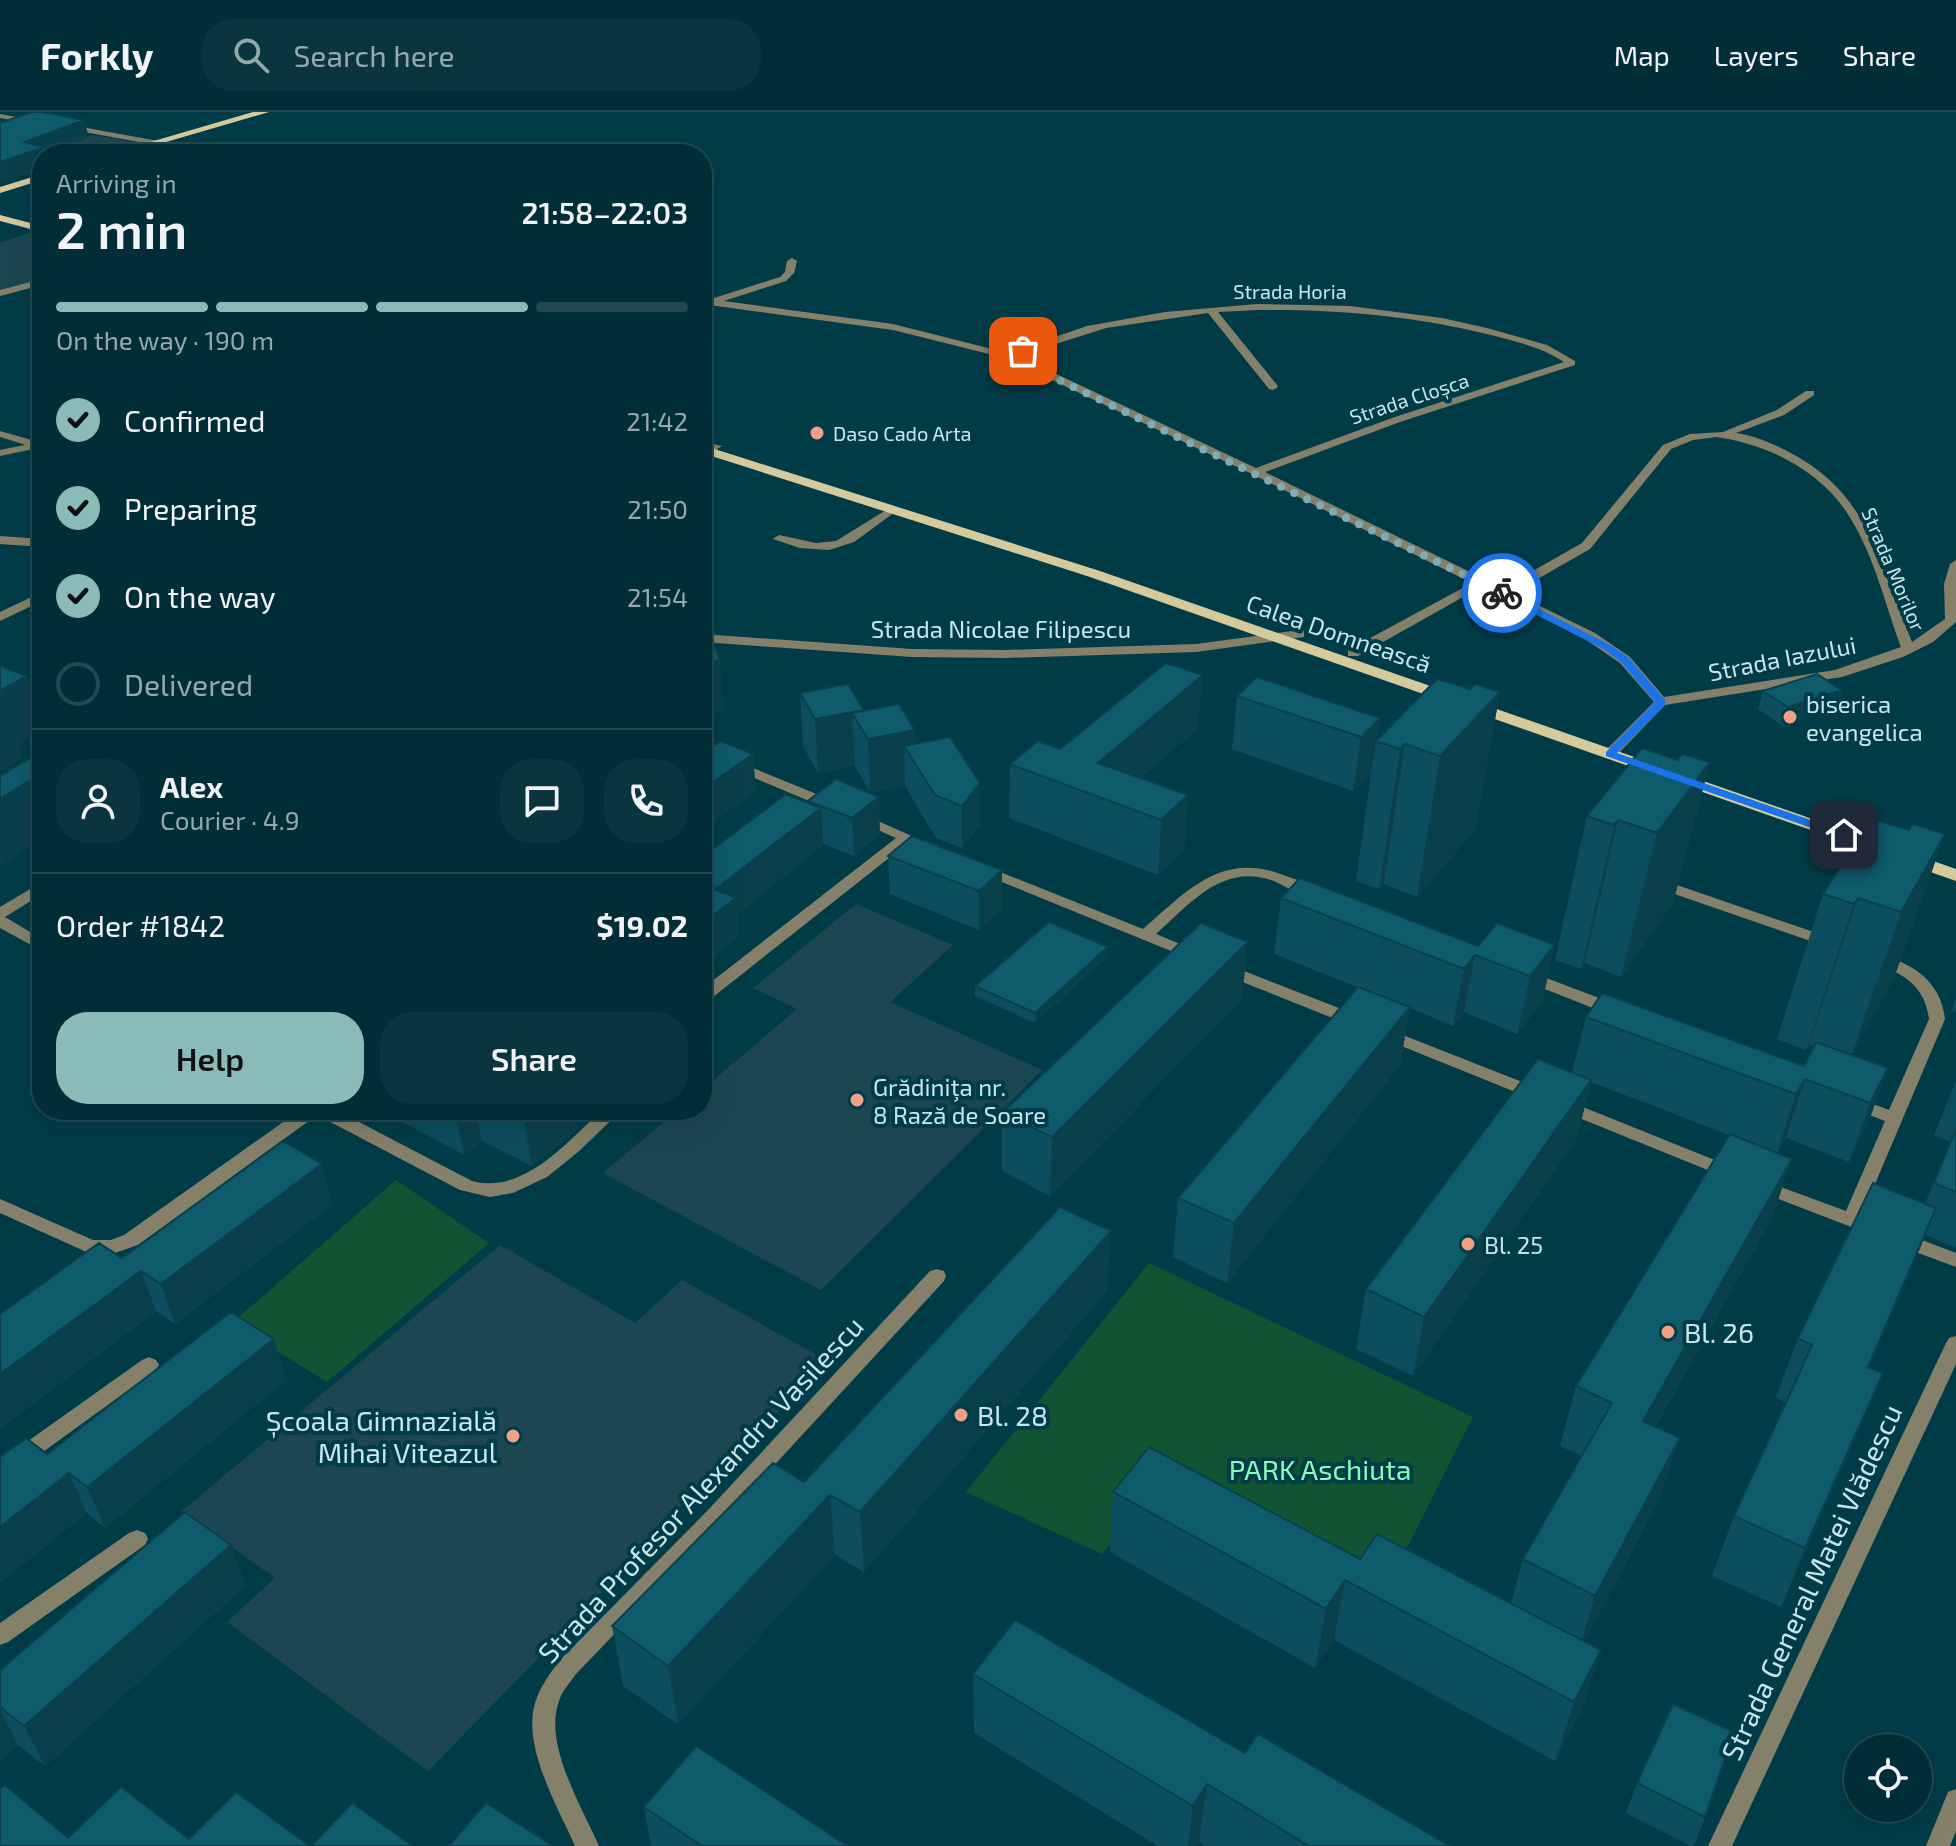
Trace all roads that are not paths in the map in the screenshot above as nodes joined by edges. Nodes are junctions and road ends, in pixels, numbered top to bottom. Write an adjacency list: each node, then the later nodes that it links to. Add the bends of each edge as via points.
1 (264, 112): 5 (main road)
2 (0, 116): 3 (street)
3 (45, 123)
4 (60, 126): 5 (street)
5 (156, 141): 6 (main road); 7 (street)
6 (146, 144)
7 (171, 144)
8 (32, 180): 9 (main road)
9 (0, 190)
10 (0, 211): 12 (main road)
11 (0, 218): 13 (main road)
12 (32, 219)
13 (32, 226)
14 (792, 261): 17 (street, via 783,279)
15 (32, 285): 16 (street)
16 (0, 293)
17 (712, 301)
18 (712, 304): 20 (street, via 893,327)
19 (1212, 311): 20 (street, Strada Horia, via 1119,322); 21 (street, Strada Horia, via 1287,306 1373,311 1493,333); 22 (street)
20 (1009, 356): 31 (street)
21 (1569, 360): 31 (street, Strada Cloșca, via 1566,367 1396,420)
22 (1273, 387)
23 (1810, 393): 25 (street, via 1775,416)
24 (0, 434): 26 (street)
25 (1724, 434): 38 (street, via 1688,438 1667,447 1586,546); 44 (street, Strada Morilor, via 1779,451 1844,501 1860,526)
26 (32, 445)
27 (32, 448): 30 (street)
28 (712, 451): 32 (main road, Calea Domnească)
29 (712, 451): 41 (main road, Calea Domnească)
30 (0, 453)
31 (1256, 472): 37 (street)
32 (891, 510): 33 (street, via 835,547); 42 (main road, Calea Domnească)
33 (779, 539)
34 (0, 540): 35 (street)
35 (32, 542)
36 (1956, 564): 44 (street, Strada Iazului, via 1950,584 1951,620)
37 (1482, 582): 38 (street); 45 (street)
38 (1504, 593): 46 (street, via 1609,648)
39 (32, 601): 40 (street)
40 (0, 617)
41 (1299, 634): 42 (street, Strada Nicolae Filipescu); 45 (main road, Calea Domnească)
42 (1281, 638): 43 (street, Strada Nicolae Filipescu, via 1196,648 992,654); 47 (main road, Calea Domnească)
43 (712, 639)
44 (1908, 648): 46 (street, Strada Iazului, via 1837,674)
45 (1353, 653): 47 (main road, Calea Domnească)
46 (1661, 702): 47 (street)
47 (1614, 750): 50 (main road, Calea Domnească); 51 (main road, Calea Domnească)
48 (712, 755): 49 (street)
49 (907, 837): 57 (street); 60 (street)
50 (1956, 862)
51 (1956, 875)
52 (1671, 888): 63 (street, via 1909,970 1921,979 1936,1003 1937,1019)
53 (32, 893): 55 (street)
54 (1334, 901): 57 (street, via 1260,872 1238,870 1219,874)
55 (0, 914)
56 (0, 921): 58 (street)
57 (1145, 936): 68 (street)
58 (32, 940)
59 (1507, 968): 61 (street)
60 (712, 989)
61 (1628, 1015)
62 (1839, 1097): 63 (street)
63 (1896, 1119): 68 (street)
64 (298, 1120): 67 (street, via 131,1240 112,1247 91,1247)
65 (341, 1120): 66 (street, via 466,1186 489,1191 515,1187 536,1176)
66 (601, 1120)
67 (0, 1205)
68 (1851, 1220): 69 (street)
69 (1956, 1260)
70 (937, 1276): 77 (street, Strada Profesor Alexandru Vasilescu, via 552,1690 544,1713 546,1740)
71 (1955, 1349): 78 (street, Strada General Matei Vlădescu)
72 (149, 1365): 73 (street)
73 (0, 1472)
74 (137, 1539): 75 (street)
75 (0, 1635)
76 (1956, 1800): 79 (street)
77 (587, 1846)
78 (1720, 1846)
79 (1938, 1846)

